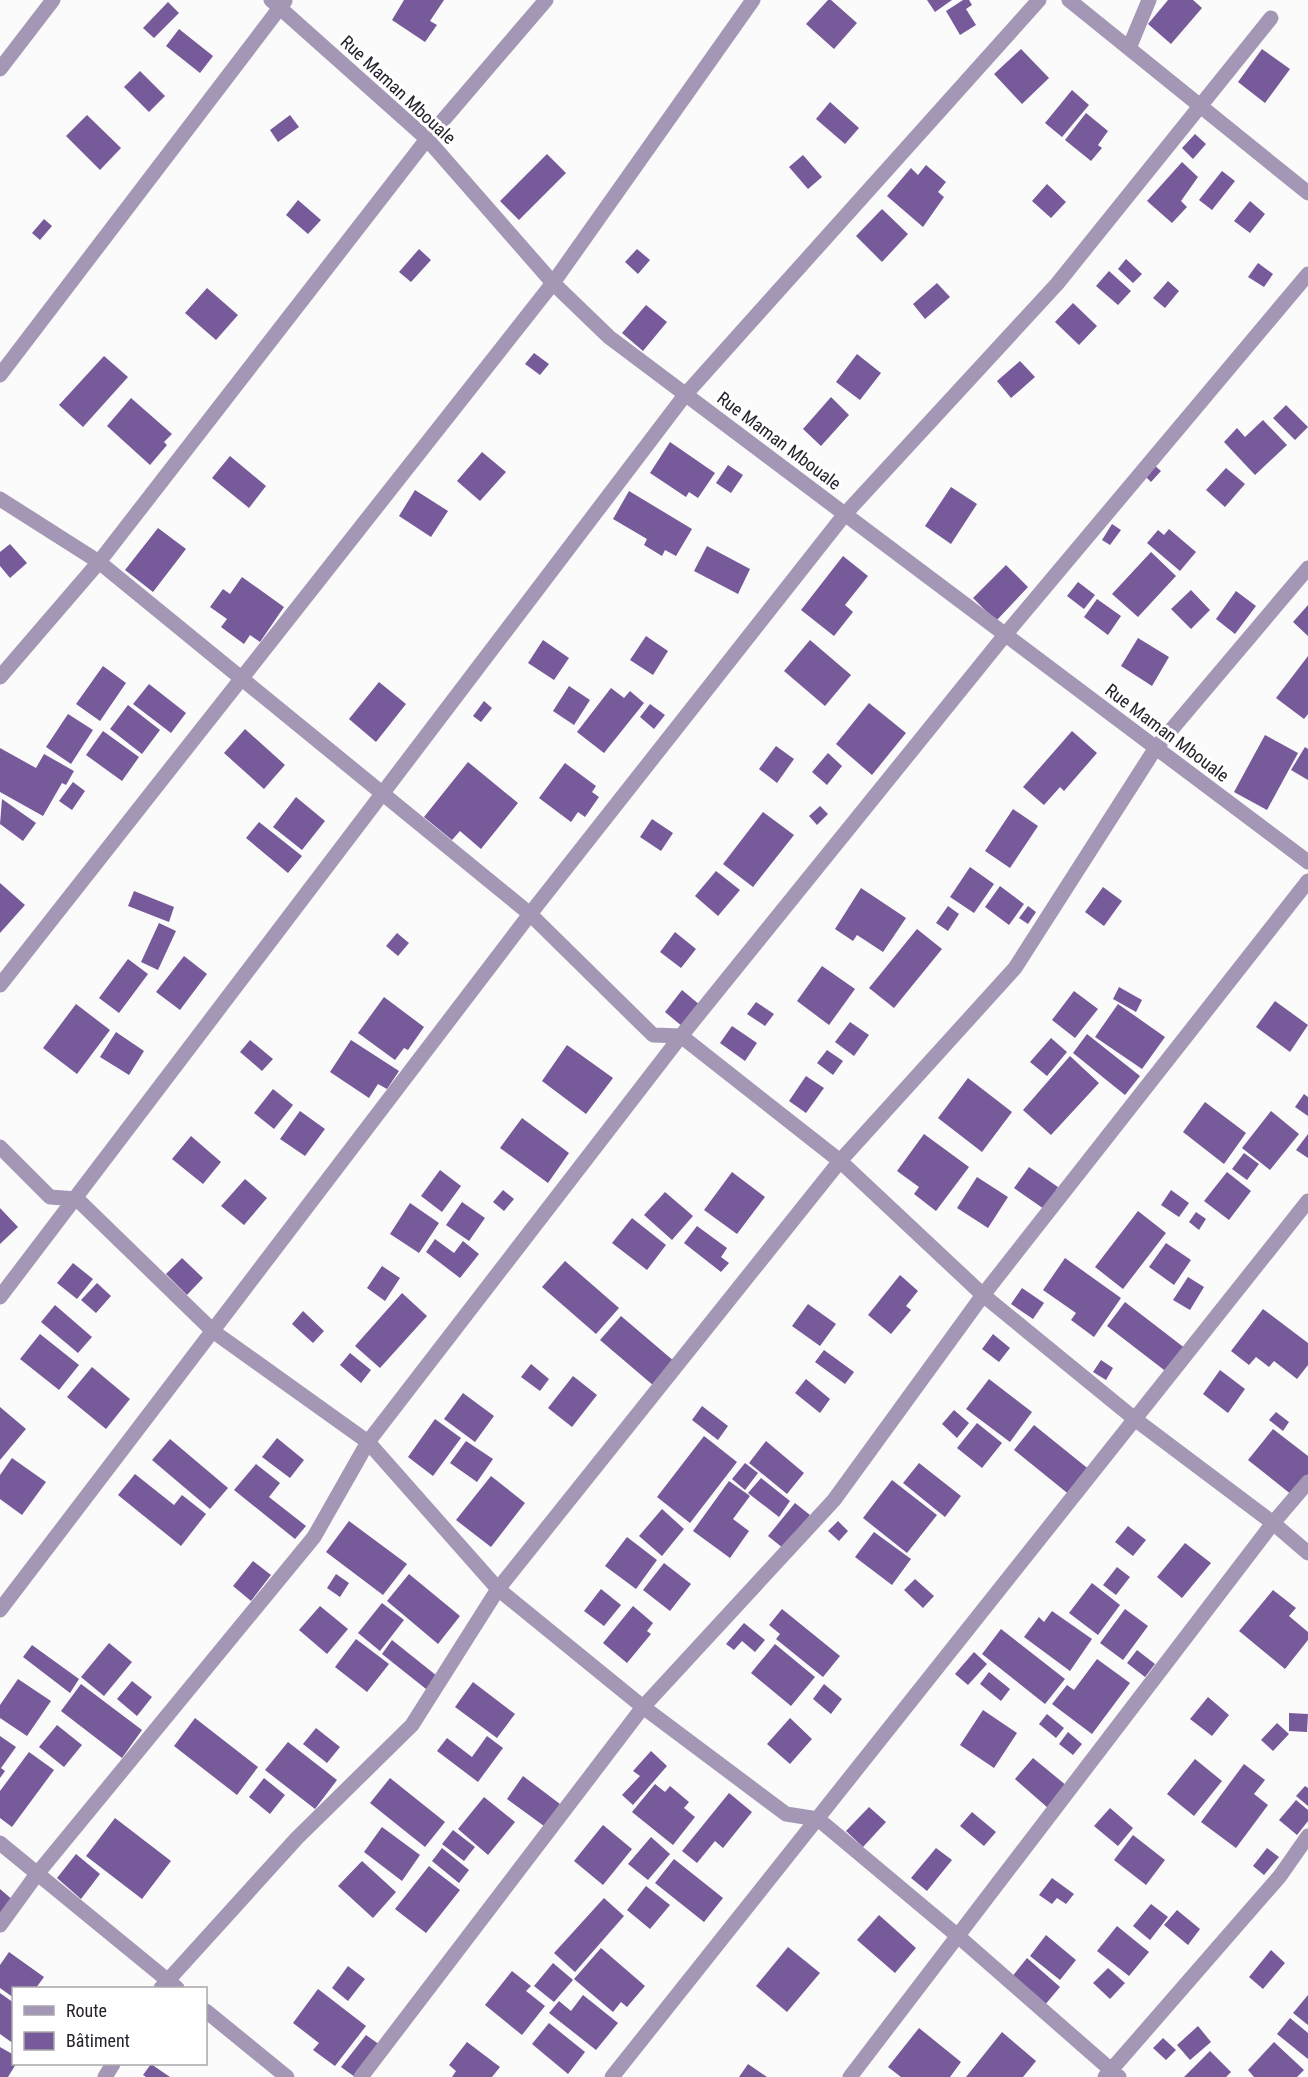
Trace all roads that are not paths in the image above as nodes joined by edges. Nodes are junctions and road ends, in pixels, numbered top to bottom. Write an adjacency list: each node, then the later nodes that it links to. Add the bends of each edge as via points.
1 (53, 0): 10 (street)
2 (546, 0): 12 (street)
3 (753, 0): 15 (street)
4 (1040, 0): 17 (street)
5 (1069, 0): 9 (street)
6 (1149, 0): 9 (street)
7 (279, 2): 12 (street, Rue Maman Mbouale); 16 (street)
8 (1271, 18): 11 (street)
9 (1129, 48): 11 (street)
10 (0, 69)
11 (1201, 108): 13 (street); 19 (street, via 1057,284)
12 (427, 139): 15 (street, Rue Maman Mbouale); 20 (street)
13 (1308, 193)
14 (1308, 274): 22 (street)
15 (553, 283): 17 (street, Rue Maman Mbouale, via 609,338); 24 (street)
16 (0, 375)
17 (685, 395): 19 (street, Rue Maman Mbouale); 26 (street)
18 (0, 499): 20 (street)
19 (845, 514): 22 (street, Rue Maman Mbouale); 29 (street)
20 (99, 562): 23 (street); 24 (street)
21 (1308, 568): 25 (street)
22 (1005, 635): 25 (street, Rue Maman Mbouale); 31 (street)
23 (0, 677)
24 (242, 679): 26 (street); 30 (street)
25 (1155, 749): 27 (street, Rue Maman Mbouale); 33 (street, via 1015,968)
26 (383, 794): 29 (street); 34 (street)
27 (1308, 862)
28 (1308, 881): 36 (street)
29 (530, 914): 31 (street, via 653,1035); 38 (street)
30 (0, 985)
31 (681, 1036): 33 (street); 40 (street)
32 (0, 1147): 34 (street, via 50,1197)
33 (840, 1161): 36 (street); 44 (street)
34 (77, 1199): 37 (street); 38 (street)
35 (1308, 1201): 39 (street)
36 (983, 1296): 39 (street); 46 (street, via 834,1500)
37 (0, 1298)
38 (214, 1332): 40 (street); 45 (street)
39 (1136, 1420): 42 (street); 47 (street)
40 (368, 1442): 44 (street); 50 (street, via 314,1537)
41 (1308, 1482): 42 (street)
42 (1273, 1523): 43 (street); 52 (street)
43 (1308, 1553)
44 (498, 1589): 46 (street); 53 (street, via 412,1725 297,1838)
45 (0, 1610)
46 (643, 1707): 47 (street, via 786,1814); 57 (street)
47 (818, 1819): 52 (street); 58 (street)
48 (1308, 1836): 55 (street, via 1280,1876)
49 (0, 1843): 50 (street)
50 (37, 1874): 51 (street); 53 (street)
51 (0, 1925)
52 (959, 1937): 55 (street); 59 (street)
53 (168, 1986)
54 (207, 2013): 56 (street)
55 (1112, 2075)
56 (287, 2077)
57 (361, 2077)
58 (612, 2077)
59 (850, 2077)

